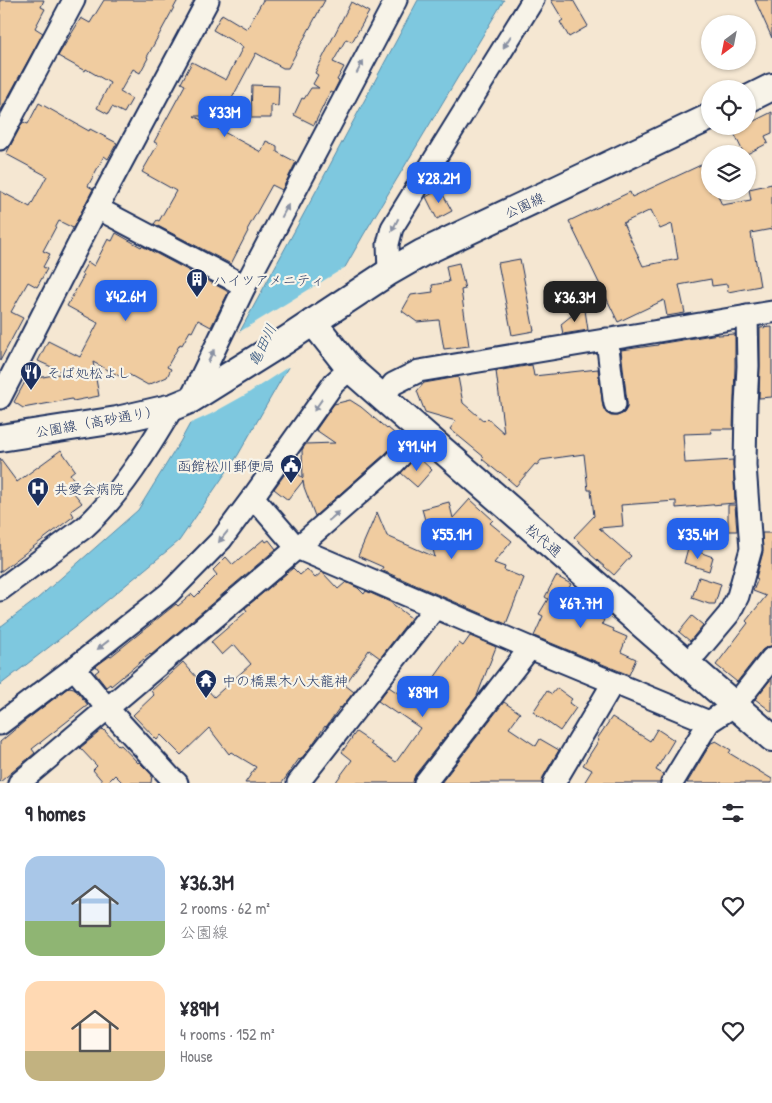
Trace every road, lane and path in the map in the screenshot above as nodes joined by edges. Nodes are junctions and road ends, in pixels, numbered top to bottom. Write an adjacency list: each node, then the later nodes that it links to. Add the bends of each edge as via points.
1 (74, 0): 8 (street)
2 (208, 0): 9 (street)
3 (396, 0): 11 (street, one-way to 3)
4 (532, 0): 10 (street, one-way to 10, via 392,228 388,244)
5 (772, 87): 6 (street)
6 (756, 95)
7 (701, 121): 10 (street, 公園線, via 422,253)
8 (0, 139)
9 (96, 208): 11 (street); 18 (street)
10 (389, 272): 12 (street, 公園線)
11 (245, 286): 20 (street, one-way to 11)
12 (343, 301): 15 (street, 公園線（高砂通り）)
13 (772, 312): 14 (street)
14 (747, 316): 16 (street); 29 (street, via 745,465 751,549 738,596 729,614)
15 (318, 328): 17 (street, 松代通); 20 (street, 公園線（高砂通り）)
16 (607, 339): 19 (street, via 419,371 394,384); 21 (street)
17 (350, 369): 19 (street, 松代通); 24 (street, one-way to 24, via 334,383)
18 (0, 398)
19 (383, 398): 22 (street, 松代通)
20 (190, 399): 23 (street, 公園線（高砂通り）, via 117,420); 26 (street, via 157,434 97,516)
21 (615, 404)
22 (422, 432): 25 (street, one-way to 22, via 394,463); 33 (street, 松代通)
23 (0, 438)
24 (253, 498): 25 (street); 31 (street, one-way to 31, via 221,540 169,593)
25 (297, 548): 27 (street); 34 (street)
26 (0, 590)
27 (435, 608): 28 (street); 40 (street)
28 (530, 648): 32 (street); 41 (street)
29 (697, 652)
30 (772, 658): 33 (street)
31 (74, 668): 34 (street); 36 (street)
32 (613, 683): 35 (street); 42 (street)
33 (735, 705): 35 (street); 37 (street, 松代通)
34 (107, 708): 38 (street); 39 (street)
35 (709, 722): 43 (street)
36 (0, 724)
37 (772, 738)
38 (171, 781)
39 (19, 783)
40 (298, 783)
41 (425, 783)
42 (554, 783)
43 (672, 783)

